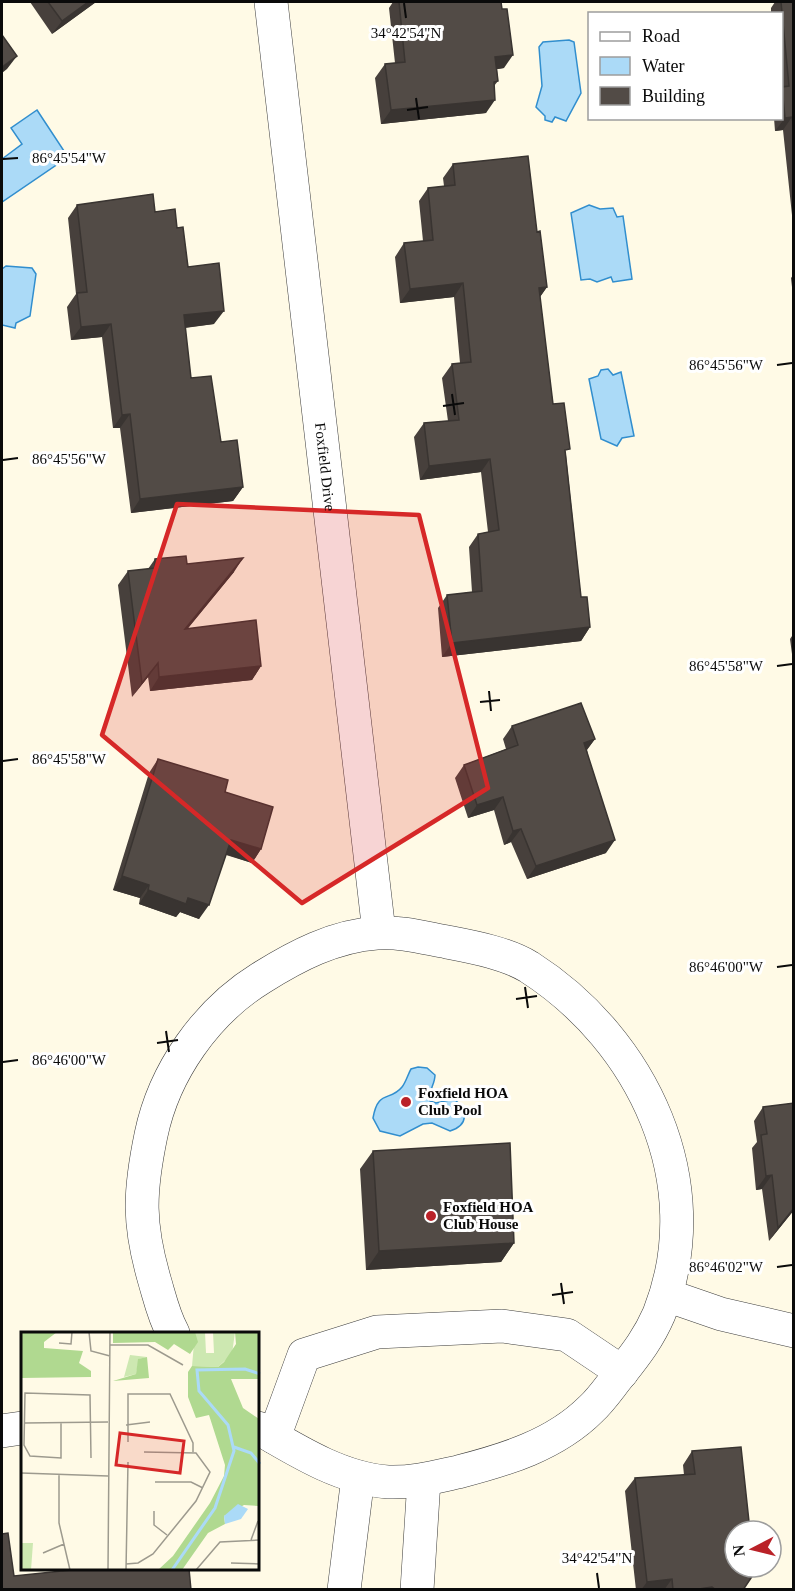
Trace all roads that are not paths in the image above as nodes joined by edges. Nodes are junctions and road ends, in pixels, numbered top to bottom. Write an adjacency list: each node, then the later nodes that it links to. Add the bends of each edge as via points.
1 (271, 2): 2 (street, Foxfield Drive)
2 (379, 932): 3 (street, via 478,948 527,965 596,1020 630,1065 656,1114 673,1180 676,1252); 5 (street, via 330,943 296,957 244,988 202,1029 178,1063 155,1114 140,1185 143,1240 166,1321)
3 (666, 1295): 4 (street, via 721,1314); 6 (street, via 648,1339)
4 (794, 1331)
5 (173, 1332)
6 (622, 1372): 9 (street, via 567,1335 502,1326 377,1332 304,1356); 11 (street, via 591,1410 555,1436 508,1459)
7 (21, 1428): 8 (street)
8 (2, 1431)
9 (266, 1433): 10 (street, via 300,1453)
10 (358, 1477): 11 (street, via 387,1482); 12 (street)
11 (424, 1480): 13 (street)
12 (344, 1590)
13 (417, 1590)

